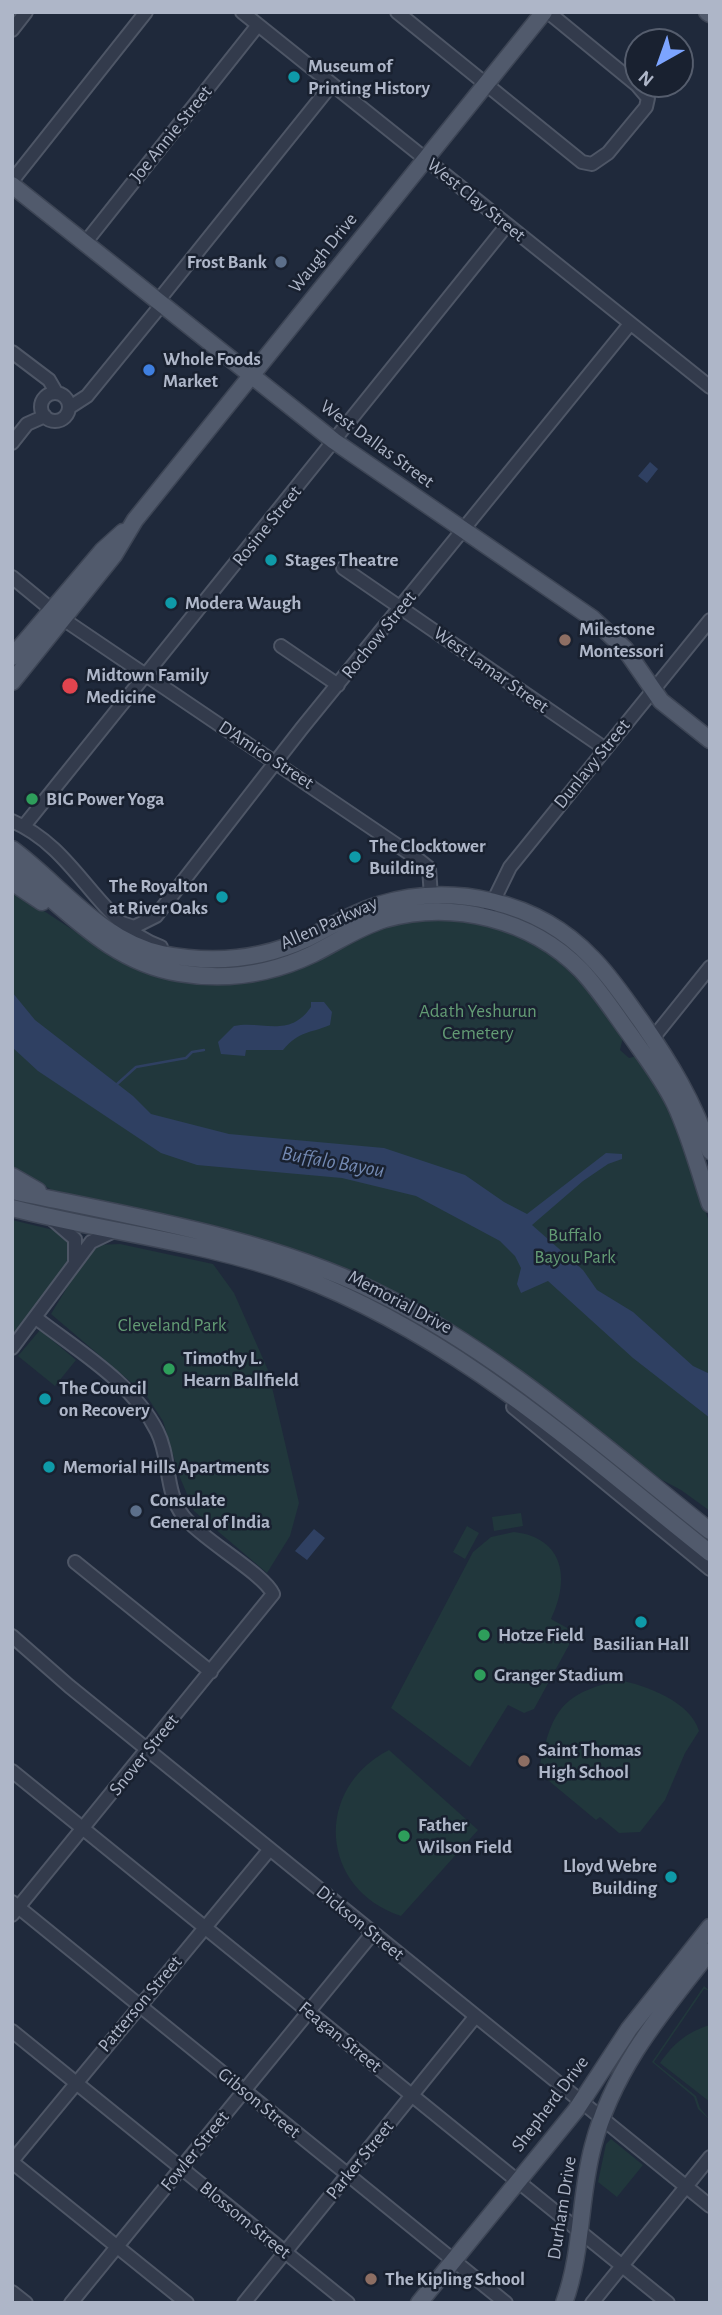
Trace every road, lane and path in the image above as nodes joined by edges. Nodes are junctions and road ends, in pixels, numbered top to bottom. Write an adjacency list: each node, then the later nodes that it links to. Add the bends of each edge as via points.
1 (26, 12): 7 (street)
2 (146, 12): 13 (street)
3 (242, 12): 6 (street, West Clay Street)
4 (397, 12): 9 (street)
5 (546, 12): 8 (street); 9 (main road, Waugh Drive)
6 (258, 25): 10 (street, West Clay Street); 15 (street, Joe Annie Street)
7 (12, 30)
8 (624, 75)
9 (486, 84): 11 (street, via 582,162 592,164 601,161 646,107); 12 (main road, Waugh Drive)
10 (332, 85): 12 (street, West Clay Street); 16 (street)
11 (648, 98)
12 (425, 159): 14 (street, West Clay Street); 19 (main road, Waugh Drive)
13 (12, 183): 15 (main road, West Dallas Street)
14 (507, 225): 17 (street, West Clay Street); 23 (street, Rosine Street)
15 (85, 243): 16 (main road, West Dallas Street)
16 (160, 303): 19 (main road, West Dallas Street); 21 (street, via 93,388)
17 (630, 324): 20 (street, West Clay Street); 25 (street, Rochow Street)
18 (12, 352): 21 (street, via 49,380)
19 (251, 375): 23 (main road, West Dallas Street); 29 (main road, Waugh Drive, via 135,520 103,550)
20 (710, 387)
21 (54, 402): 22 (street, via 23,419); 24 (street)
22 (12, 432)
23 (334, 441): 25 (main road, West Dallas Street); 33 (street, Rosine Street)
24 (12, 443)
25 (461, 531): 28 (street, Rochow Street); 36 (main road, West Dallas Street, via 600,624 625,649)
26 (343, 568): 28 (street, West Lamar Street)
27 (12, 577): 29 (street, D'Amico Street)
28 (401, 608): 35 (street, Rochow Street); 38 (street, West Lamar Street)
29 (58, 615): 32 (main road, Waugh Drive); 33 (street, D'Amico Street); 34 (main road, Waugh Drive)
30 (710, 620): 36 (street, Dunlavy Street)
31 (281, 646): 35 (street)
32 (12, 657)
33 (146, 676): 39 (street, D'Amico Street); 40 (street, Rosine Street)
34 (12, 682)
35 (338, 685): 39 (street, Rochow Street)
36 (652, 690): 37 (main road, West Dallas Street); 38 (street, Dunlavy Street)
37 (710, 740)
38 (604, 748): 45 (street, Dunlavy Street, via 509,867)
39 (276, 762): 44 (street, D'Amico Street, via 429,868); 47 (street, Rochow Street, via 156,916 134,927)
40 (18, 823): 47 (street, via 63,855)
41 (12, 849): 51 (main road, Allen Parkway, via 113,933 159,954)
42 (12, 866): 50 (main road, Allen Parkway)
43 (12, 882): 50 (main road)
44 (431, 896): 45 (main road, Allen Parkway); 48 (main road, Allen Parkway, via 380,904)
45 (492, 901): 46 (street, Dunlavy Street); 54 (main road, Allen Parkway, via 527,913 573,940 609,976)
46 (487, 917): 49 (main road, Allen Parkway, via 451,912 409,914 373,924); 53 (main road, Allen Parkway, via 561,953)
47 (119, 922): 51 (street)
48 (325, 928): 49 (main road); 51 (main road, Allen Parkway, via 286,947 245,958)
49 (332, 944): 50 (main road, Allen Parkway, via 267,971 224,977 155,968)
50 (108, 946)
51 (183, 958)
52 (710, 967): 54 (street)
53 (596, 987): 54 (main road, via 622,1008 640,1034); 55 (main road, Allen Parkway)
54 (653, 1038): 55 (main road, Allen Parkway, via 684,1086)
55 (703, 1140): 59 (main road, Allen Parkway)
56 (12, 1176): 58 (main road)
57 (12, 1191): 58 (main road, Memorial Drive)
58 (59, 1201): 68 (main road, Memorial Drive, via 257,1247 372,1290 474,1348)
59 (710, 1204)
60 (12, 1208): 61 (main road, Memorial Drive)
61 (50, 1218): 62 (main road, Memorial Drive); 63 (street, via 75,1239)
62 (114, 1231): 63 (street, via 96,1237); 66 (main road, Memorial Drive, via 293,1274 382,1313)
63 (74, 1265): 64 (street)
64 (36, 1318): 65 (street); 75 (street, Snover Street, via 139,1404 159,1433 170,1487 181,1514 272,1594)
65 (12, 1348)
66 (454, 1354): 67 (main road); 71 (main road, Memorial Drive)
67 (513, 1407): 73 (street)
68 (640, 1475): 69 (main road); 70 (main road, Memorial Drive)
69 (710, 1520)
70 (710, 1531)
71 (710, 1553)
72 (75, 1562): 75 (street)
73 (710, 1569)
74 (12, 1636): 76 (street, Dickson Street)
75 (211, 1672): 76 (street, Snover Street)
76 (149, 1751): 78 (street, Snover Street); 79 (street, Dickson Street)
77 (12, 1771): 78 (street, Feagan Street)
78 (83, 1828): 80 (street, Snover Street); 81 (street, Feagan Street)
79 (270, 1849): 81 (street, Patterson Street); 83 (street, Dickson Street)
80 (15, 1908): 85 (street, Gibson Street)
81 (205, 1927): 85 (street, Patterson Street); 86 (street, Feagan Street)
82 (710, 1927): 84 (main road, Shepherd Drive)
83 (372, 1934): 86 (street, Fowler Street); 87 (street, Dickson Street)
84 (704, 1951): 92 (main road, Shepherd Drive, via 629,2029); 93 (main road, Shepherd Drive, via 640,2041)
85 (139, 2006): 89 (street, Patterson Street); 90 (street, Gibson Street)
86 (308, 2011): 90 (street, Fowler Street); 91 (street, Feagan Street)
87 (475, 2017): 91 (street, Parker Street); 92 (street, Dickson Street)
88 (12, 2031): 89 (street, Blossom Street)
89 (76, 2082): 95 (street, Patterson Street); 96 (street, Blossom Street)
90 (244, 2091): 96 (street, Fowler Street); 97 (street, Gibson Street)
91 (411, 2096): 97 (street, Parker Street); 98 (street, Feagan Street)
92 (581, 2103): 93 (street, Dickson Street); 98 (main road, Shepherd Drive)
93 (601, 2120): 99 (street, Dickson Street); 101 (main road, Durham Drive, via 591,2154)
94 (710, 2157): 99 (street)
95 (12, 2161): 102 (street)
96 (181, 2167): 102 (street, Fowler Street); 103 (street, Blossom Street)
97 (348, 2175): 103 (street, Parker Street); 104 (street, Gibson Street)
98 (517, 2182): 101 (street, Feagan Street); 104 (main road, Shepherd Drive)
99 (685, 2187): 100 (street, Dickson Street); 105 (street)
100 (710, 2206)
101 (580, 2233): 105 (street, Feagan Street); 107 (main road, Durham Drive)
102 (117, 2246): 109 (street, Fowler Street); 110 (street)
103 (285, 2252): 111 (street, Parker Street); 112 (street, Blossom Street)
104 (454, 2260): 113 (main road, Shepherd Drive); 114 (street, Gibson Street)
105 (622, 2265): 115 (street); 116 (street, Feagan Street)
106 (12, 2292): 108 (street)
107 (570, 2300)
108 (26, 2303)
109 (71, 2303)
110 (187, 2303)
111 (244, 2303)
112 (348, 2303)
113 (419, 2303)
114 (506, 2303)
115 (592, 2303)
116 (668, 2303)

